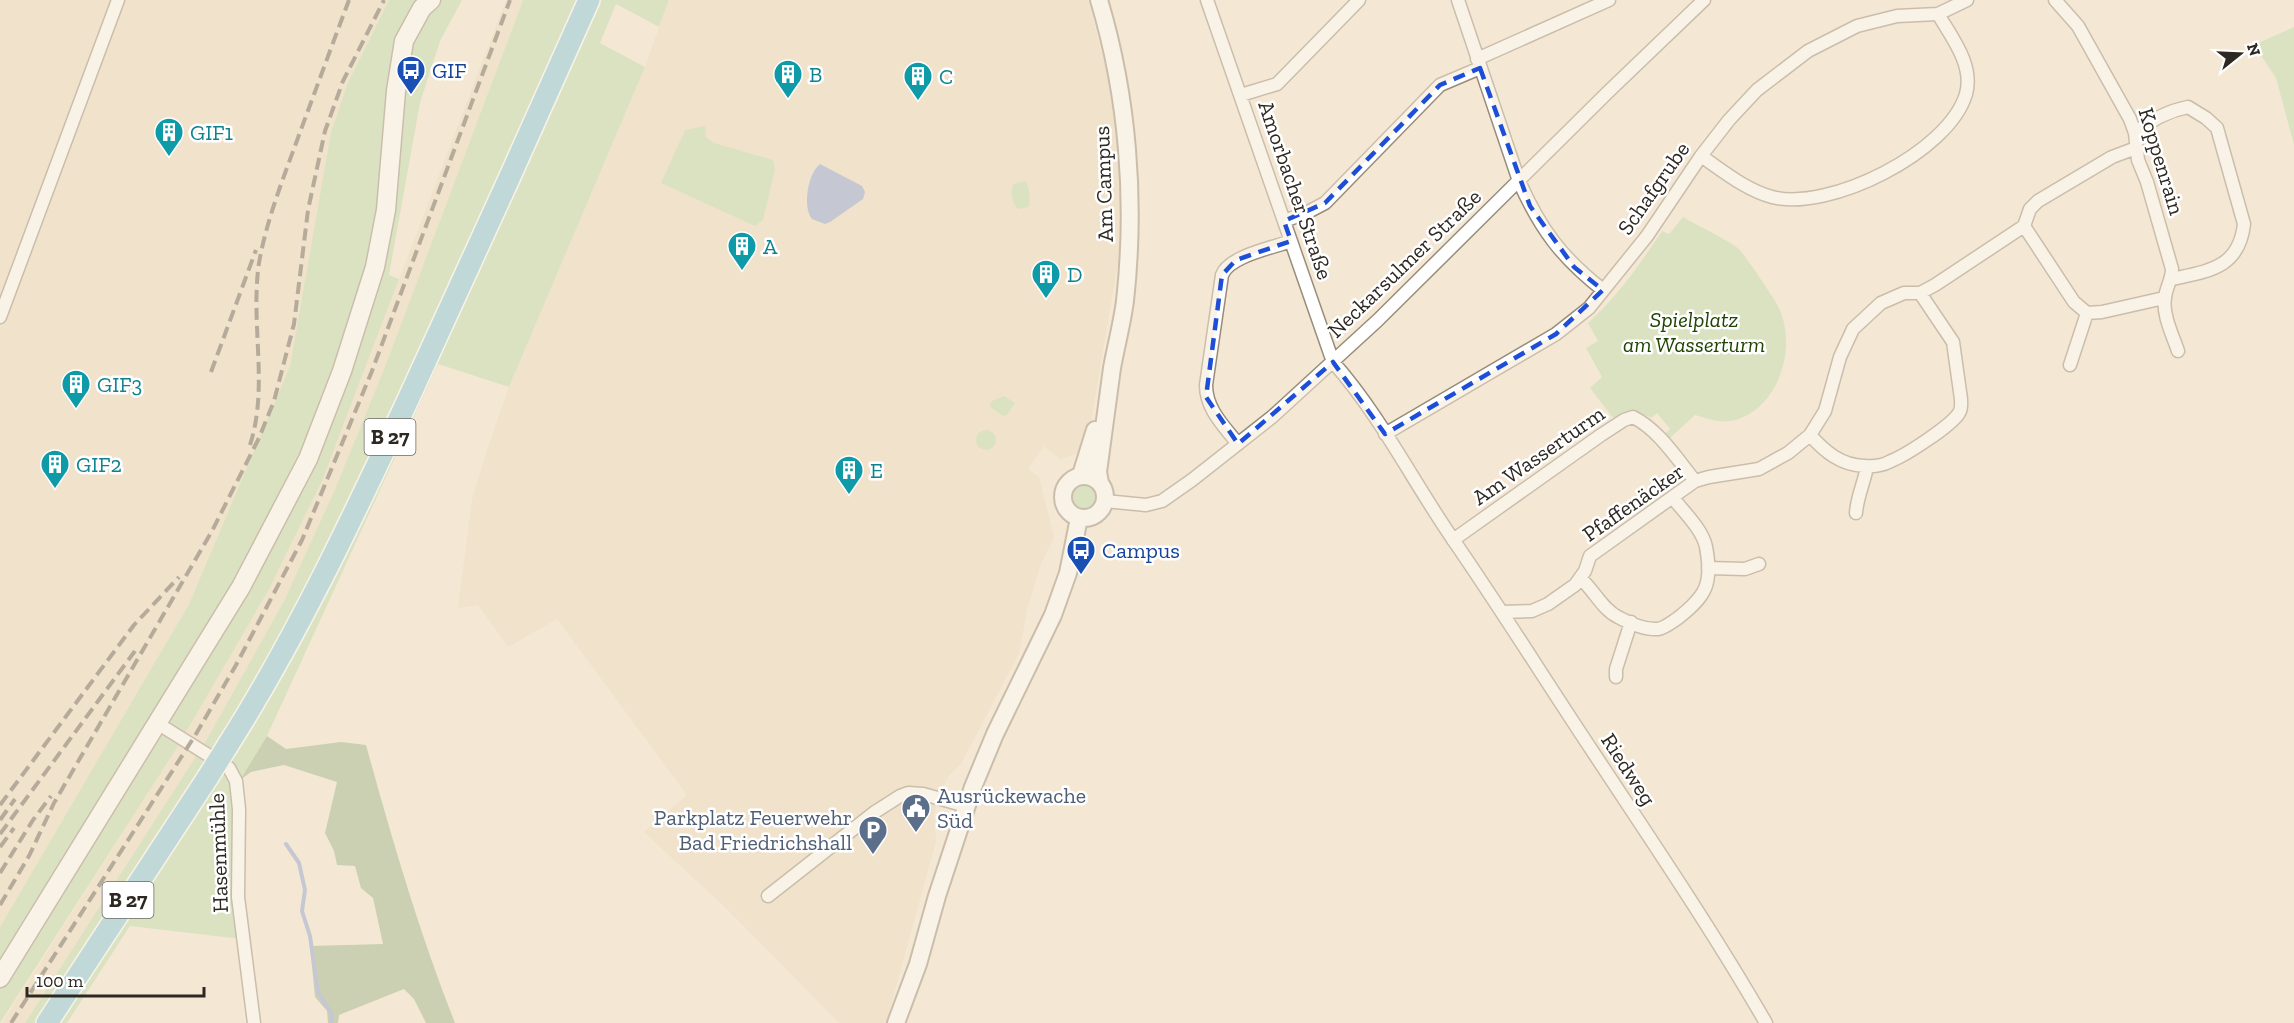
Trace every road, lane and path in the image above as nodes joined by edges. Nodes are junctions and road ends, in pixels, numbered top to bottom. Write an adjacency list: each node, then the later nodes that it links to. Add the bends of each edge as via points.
1 (118, 0): 29 (street)
2 (575, 0): 16 (highway)
3 (589, 0): 16 (highway, B 27)
4 (1099, 0): 35 (street, Am Campus, via 1119,85 1126,137 1128,260)
5 (1207, 0): 17 (street, Amorbacher Straße)
6 (1359, 0): 17 (street, via 1276,84)
7 (1458, 0): 15 (street)
8 (1609, 0): 13 (street)
9 (1704, 0): 21 (street, Neckarsulmer Straße)
10 (1967, 0): 14 (street, Schafgrube)
11 (2055, 0): 18 (street, Koppenrain, via 2078,26)
12 (422, 3): 54 (main road, via 404,41 386,210 375,267 342,371 308,459 241,587)
13 (1594, 4): 15 (street)
14 (1938, 14): 20 (street, Schafgrube, via 1897,16 1857,26 1808,51 1758,90); 20 (street, via 1961,53 1967,72 1966,93 1954,120 1918,152 1886,172 1801,201 1772,197 1740,183)
15 (1479, 63): 21 (street); 22 (street, via 1440,86 1324,203)
16 (547, 94): 58 (highway, B 27, bridge, via 326,573 263,690)
17 (1241, 95): 22 (street, Amorbacher Straße)
18 (2135, 133): 19 (street, Koppenrain); 25 (street, via 2171,110 2188,107 2206,118 2217,128 2244,224 2233,255 2213,270)
19 (2136, 148): 23 (street, Pfaffenäcker, via 2038,201 2030,209); 25 (street, Koppenrain)
20 (1701, 156): 26 (street, Schafgrube, via 1647,236)
21 (1519, 181): 26 (street, via 1548,236 1574,267); 33 (street, Neckarsulmer Straße)
22 (1284, 221): 24 (street, Amorbacher Straße)
23 (2024, 226): 27 (street, Pfaffenäcker); 30 (street, via 2074,302)
24 (1291, 241): 33 (street, Amorbacher Straße); 38 (street, via 1236,260 1222,275 1206,397)
25 (2172, 279): 28 (street)
26 (1604, 290): 36 (street, Schafgrube, via 1589,308 1556,334)
27 (1920, 293): 37 (street, Pfaffenäcker, via 1904,293 1881,303 1853,329 1840,357 1825,411); 39 (street, via 1953,342 1961,409 1944,427 1894,460)
28 (2164, 298): 30 (street); 32 (street)
29 (2, 304): 31 (street)
30 (2087, 313): 34 (street)
31 (0, 317)
32 (2178, 351)
33 (1333, 362): 36 (street, Amorbacher Straße, via 1357,389); 38 (street, Neckarsulmer Straße)
34 (2070, 365)
35 (1112, 368): 40 (street, Am Campus); 42 (street, Am Campus, via 1098,472)
36 (1385, 434): 47 (street, Amorbacher Straße)
37 (1810, 435): 39 (street, via 1822,449 1840,460); 41 (street, Pfaffenäcker, via 1760,469)
38 (1238, 444): 44 (street, Neckarsulmer Straße, via 1162,501 1146,505)
39 (1867, 467): 45 (street)
40 (1081, 475): 42 (street); 46 (street, via 1068,482 1062,498 1066,508)
41 (1695, 481): 43 (street, Pfaffenäcker); 47 (street, Am Wasserturm, via 1659,437 1633,417 1601,435)
42 (1100, 483): 44 (street)
43 (1673, 498): 49 (street, via 1701,534); 50 (street, Pfaffenäcker, via 1590,556)
44 (1105, 501): 46 (street, via 1094,516)
45 (1856, 513)
46 (1079, 518): 55 (street, via 1068,573 1053,615 982,762)
47 (1453, 540): 51 (street, Riedweg)
48 (1759, 564): 49 (street, via 1745,569)
49 (1708, 568): 52 (street, via 1702,597 1668,625 1646,628)
50 (1580, 578): 51 (street, Pfaffenäcker, via 1540,608); 52 (street, via 1608,610)
51 (1502, 612): 61 (street, Riedweg, via 1728,958)
52 (1631, 622): 53 (street)
53 (1616, 677)
54 (157, 723): 57 (main road); 59 (street, Hasenmühle, via 229,768 236,781 238,897)
55 (966, 806): 56 (street, via 916,793 900,796); 60 (street)
56 (768, 896)
57 (0, 978)
58 (47, 1023)
59 (254, 1023)
60 (896, 1023)
61 (1766, 1023)

